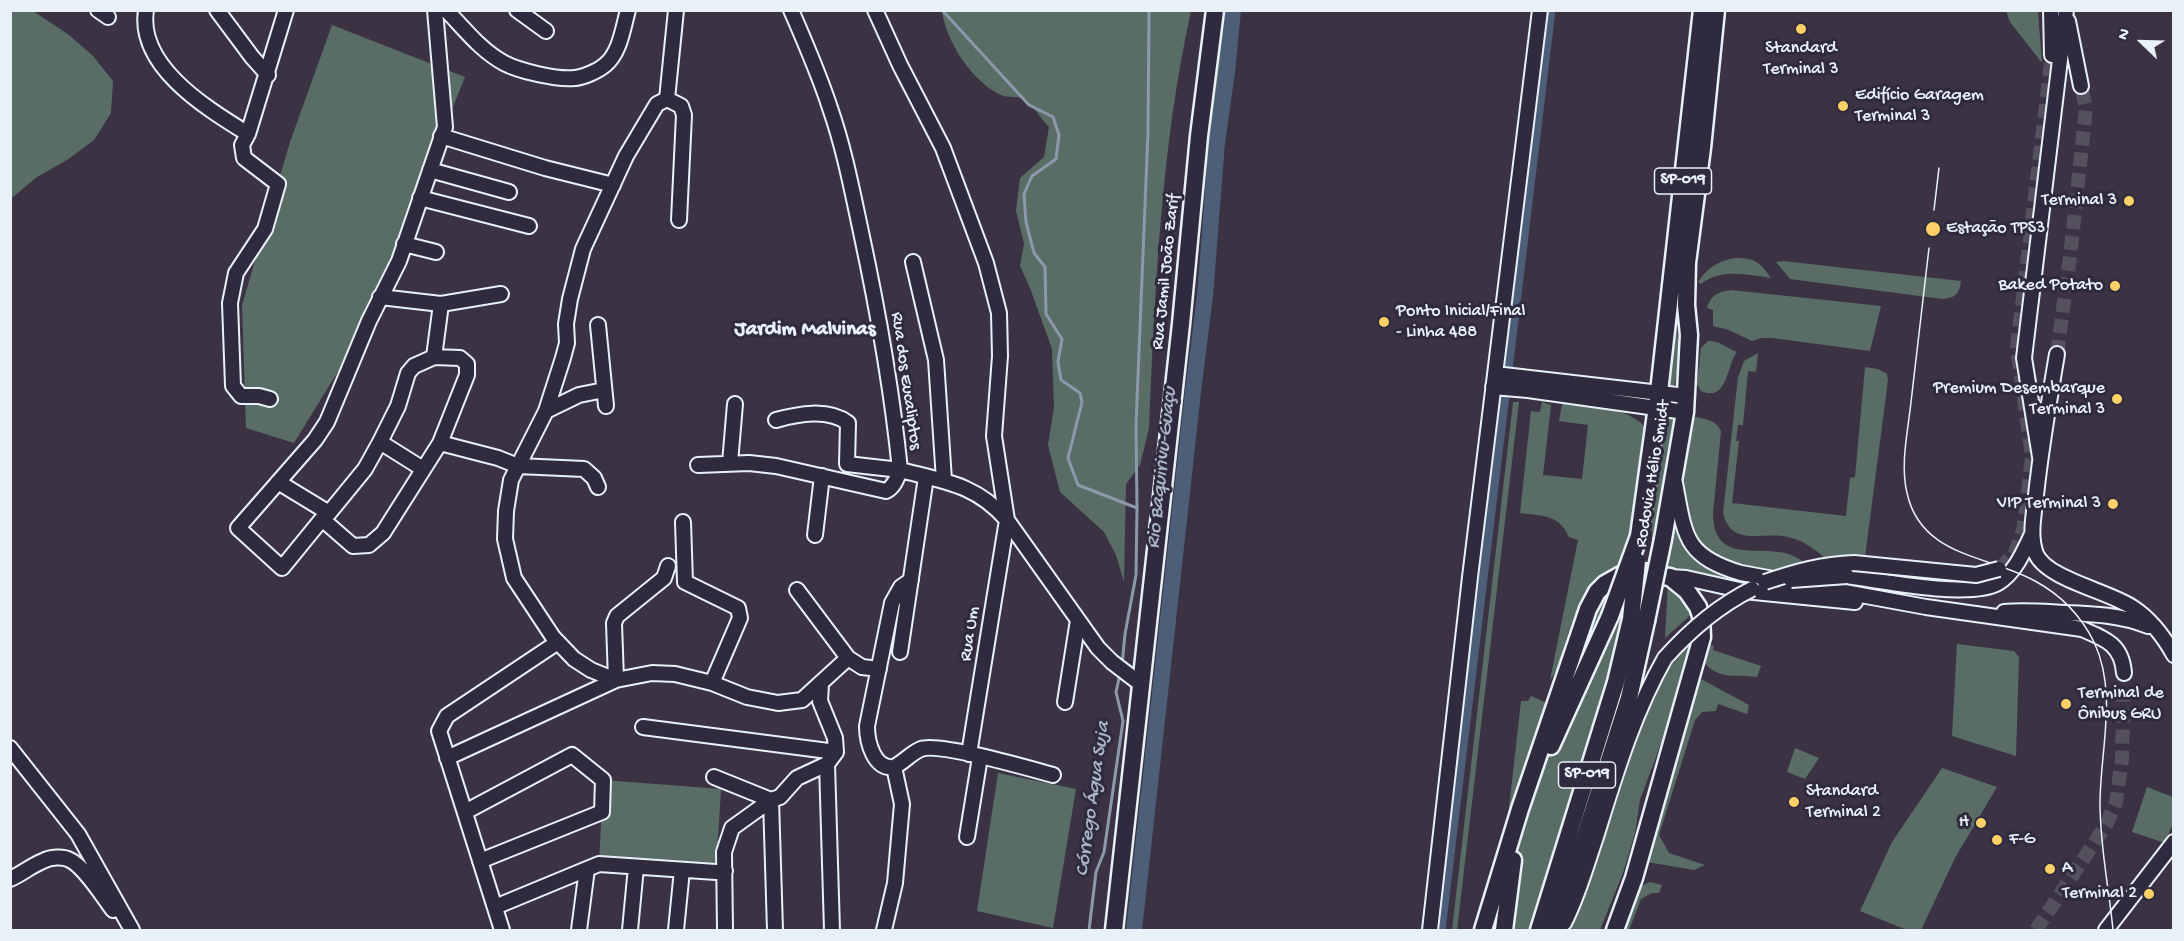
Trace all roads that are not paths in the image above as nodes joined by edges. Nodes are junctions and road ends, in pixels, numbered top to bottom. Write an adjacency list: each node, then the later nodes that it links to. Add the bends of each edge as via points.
1 (146, 10): 23 (street, via 146,32 154,55 173,80)
2 (217, 10): 19 (street)
3 (286, 10): 19 (street)
4 (435, 10): 22 (street, via 445,127)
5 (446, 10): 7 (street, via 483,48 505,63 576,78 605,65 621,36)
6 (517, 10): 17 (street)
7 (628, 10)
8 (676, 10): 21 (street)
9 (790, 10): 55 (street, Rua dos Eucaliptos, via 839,136 888,368)
10 (875, 10): 63 (street, via 944,148 995,297 1000,356 994,436)
11 (1215, 10): 88 (main road, Rua Jamil João Zarif)
12 (1540, 10): 39 (street)
13 (1702, 10): 42 (main road, Rodovia Hélio Smidt / SP-019)
14 (1716, 10): 44 (main road, Rodovia Hélio Smidt / SP-019, via 1687,263)
15 (2051, 10): 18 (street)
16 (2066, 12): 20 (street); 50 (street, via 2024,358)
17 (546, 31)
18 (2052, 55)
19 (268, 75): 23 (street)
20 (2081, 86)
21 (667, 99): 25 (street, via 657,104); 28 (street, via 681,106 684,115)
22 (441, 136): 24 (street); 25 (street)
23 (245, 140): 41 (street, via 244,158 278,184 265,229 236,273 230,303 233,386 241,396)
24 (430, 170): 26 (street); 27 (street)
25 (613, 185): 46 (street, via 583,249 570,299 567,343)
26 (509, 192)
27 (420, 198): 29 (street); 30 (street)
28 (679, 220)
29 (529, 226)
30 (404, 244): 31 (street); 34 (street)
31 (436, 252)
32 (914, 262): 58 (street, via 936,360)
33 (501, 294): 35 (street)
34 (380, 297): 35 (street); 60 (street, via 327,422)
35 (441, 304): 38 (street)
36 (598, 325): 40 (street)
37 (2057, 354): 50 (street)
38 (434, 357): 48 (street, via 408,373 398,406); 49 (street, via 460,358 467,364 467,375)
39 (1498, 381): 42 (street); 122 (street)
40 (604, 390): 45 (street); 46 (street, via 579,395)
41 (270, 399)
42 (1658, 400): 44 (street); 67 (main road, Rodovia Hélio Smidt / SP-019)
43 (735, 404): 51 (street)
44 (1686, 404): 59 (main road, Rodovia Hélio Smidt / SP-019)
45 (606, 406)
46 (546, 411): 53 (street)
47 (776, 420): 55 (street, via 799,414 841,418 848,423 847,464)
48 (380, 442): 54 (street); 62 (street, via 365,468)
49 (440, 442): 53 (street); 54 (street)
50 (2040, 457): 65 (street)
51 (730, 463): 52 (street); 56 (street, via 776,466)
52 (698, 465)
53 (518, 466): 61 (street, via 584,469); 79 (street, via 511,480 506,511 509,561 514,578)
54 (423, 469): 62 (street, via 383,533 369,545 353,546)
55 (900, 470): 56 (street, via 886,491); 57 (street, Rua dos Eucaliptos)
56 (822, 476): 66 (street)
57 (926, 477): 58 (street, Rua dos Eucaliptos); 71 (street)
58 (944, 480): 63 (street, Rua dos Eucaliptos, via 978,493)
59 (1674, 481): 74 (street, via 1689,540 1718,566); 77 (main road, Rodovia Hélio Smidt / SP-019, bridge, via 1663,539)
60 (278, 482): 62 (street); 62 (street, via 238,528 282,568)
61 (598, 487)
62 (326, 516)
63 (1007, 520): 76 (street, Rua dos Eucaliptos); 93 (street, Rua Um)
64 (683, 522): 86 (street, via 685,582 740,612)
65 (2032, 534): 72 (street, bridge, via 2017,562 1999,583 1974,590 1847,576); 78 (street, via 2036,553 2048,568 2123,602)
66 (815, 535)
67 (1639, 536): 77 (main road, Rodovia Hélio Smidt / SP-019, bridge); 100 (main road, bridge, via 1610,616)
68 (668, 566): 85 (street, via 664,578 617,616)
69 (1999, 569): 72 (street, bridge, via 1976,575 1834,564)
70 (1670, 577): 74 (street, via 1744,591); 100 (main road, via 1621,575 1605,584 1592,601); 109 (main road, via 1698,607 1702,637)
71 (911, 580): 80 (street); 83 (street, via 901,587 892,603)
72 (1765, 582): 127 (street, bridge, via 1714,611 1665,658 1633,724 1579,889)
73 (797, 590): 82 (street)
74 (1926, 607): 75 (street)
75 (1975, 614): 78 (street, via 2019,610 2120,617); 84 (street, via 2082,628 2114,646)
76 (1078, 620): 88 (street, Rua dos Eucaliptos, via 1112,662); 89 (street)
77 (1638, 620): 125 (main road, Rodovia Hélio Smidt / SP-019); 126 (main road, Rodovia Hélio Smidt / SP-019, via 1629,698)
78 (2156, 629): 81 (street)
79 (558, 642): 85 (street, via 574,659); 94 (street, via 447,716 439,731)
80 (900, 651)
81 (2174, 655)
82 (848, 658): 83 (street, via 862,667); 87 (street)
83 (879, 669): 96 (street, via 867,726 868,744 880,762)
84 (2124, 673)
85 (616, 680): 86 (street, via 652,673); 94 (street)
86 (712, 683): 87 (street, via 747,697 778,703 802,700)
87 (821, 684): 92 (street, via 820,701 835,738)
88 (1142, 685): 121 (main road, Rua Jamil João Zarif)
89 (1065, 702)
90 (643, 727): 92 (street)
91 (10, 748): 112 (street, via 78,834)
92 (836, 752): 95 (street)
93 (974, 755): 96 (street, via 921,749); 97 (street); 102 (street, Rua Um)
94 (447, 758): 101 (street)
95 (827, 764): 99 (street, via 797,778 780,797); 119 (street)
96 (894, 767): 120 (street, via 902,804 895,883)
97 (1053, 775)
98 (714, 777): 99 (street)
99 (771, 800): 108 (street, via 732,828 724,852); 118 (street)
100 (1520, 809): 123 (main road); 124 (main road)
101 (465, 812): 104 (street); 104 (street, via 572,756 603,780 602,812)
102 (967, 837)
103 (2174, 842): 130 (street)
104 (480, 861): 111 (street)
105 (636, 867): 106 (street, via 599,864); 107 (street); 115 (street)
106 (587, 869): 111 (street); 114 (street)
107 (682, 870): 108 (street); 116 (street)
108 (724, 871): 117 (street)
109 (1634, 878): 128 (main road); 129 (main road)
110 (10, 879): 112 (street, via 42,861 70,860)
111 (495, 907): 113 (street)
112 (131, 930)
113 (502, 930)
114 (579, 930)
115 (630, 930)
116 (676, 930)
117 (725, 930)
118 (775, 930)
119 (832, 930)
120 (884, 930)
121 (1114, 930)
122 (1430, 930)
123 (1483, 930)
124 (1504, 930)
125 (1539, 930)
126 (1555, 930)
127 (1560, 930)
128 (1604, 930)
129 (1615, 930)
130 (2106, 930)

